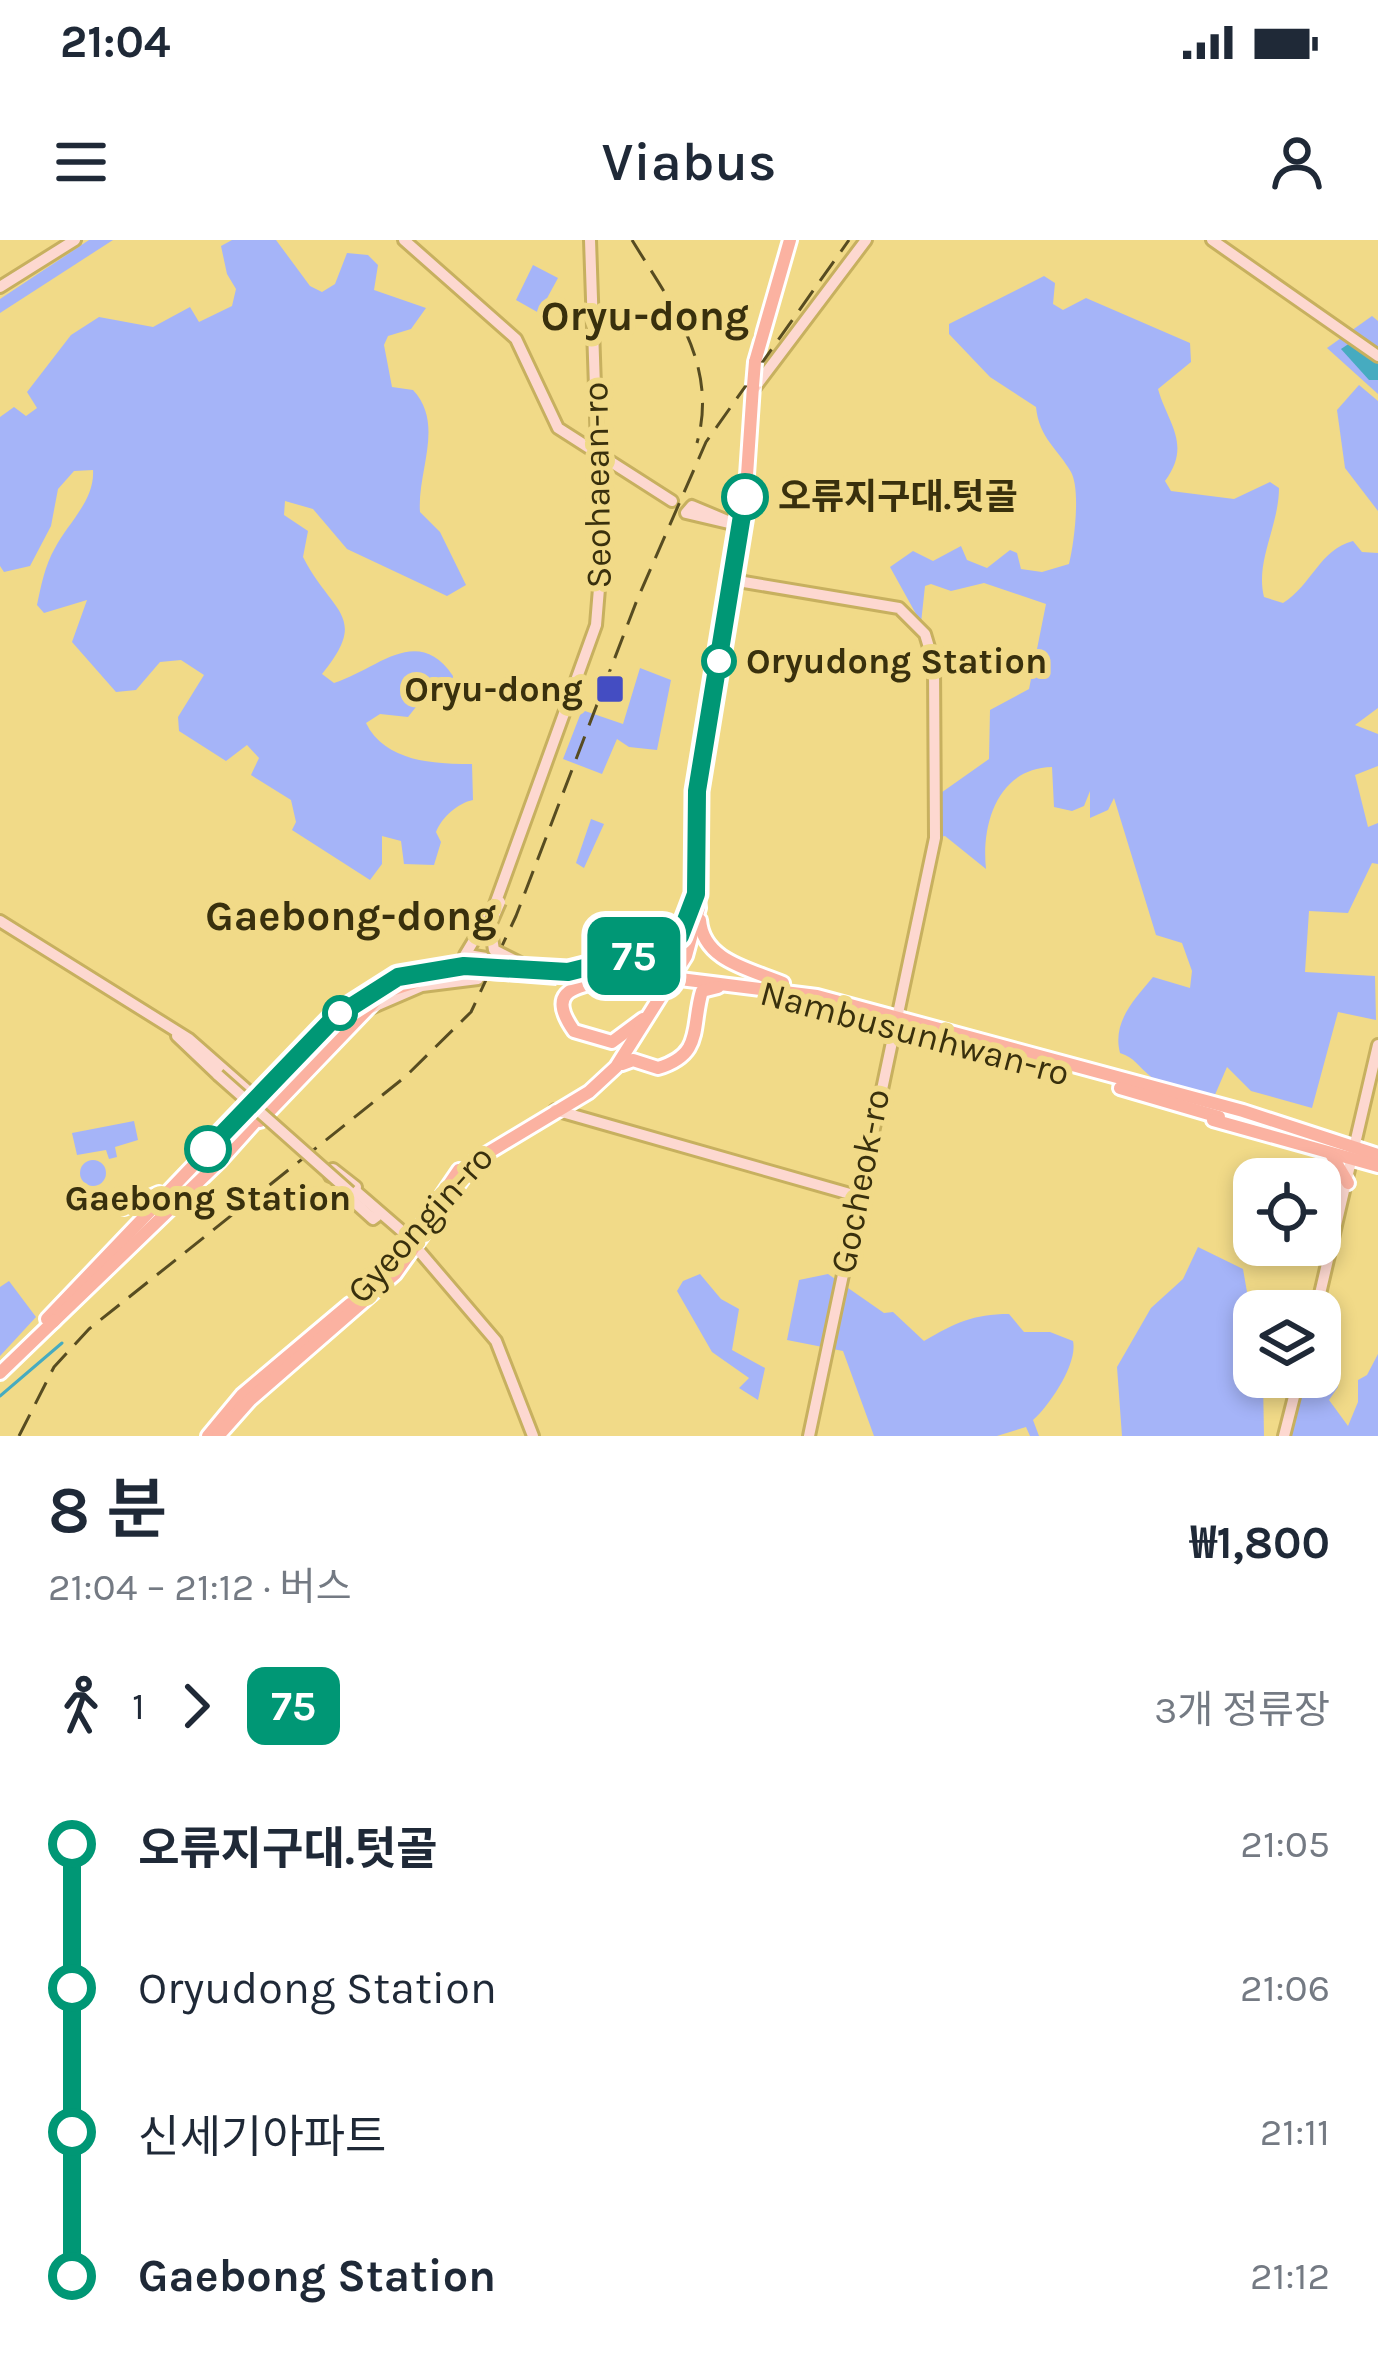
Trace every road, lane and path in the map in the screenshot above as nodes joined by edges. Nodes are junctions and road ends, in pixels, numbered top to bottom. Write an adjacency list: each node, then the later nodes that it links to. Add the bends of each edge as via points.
1 (75, 240): 7 (main road)
2 (404, 240): 10 (main road, via 516,339 547,413)
3 (590, 240): 10 (main road, Seohaean-ro)
4 (790, 240): 9 (main road, Gyeongin-ro, bridge)
5 (866, 240): 9 (main road)
6 (1212, 240): 8 (main road)
7 (2, 284)
8 (1378, 356)
9 (753, 388): 13 (main road, Gyeongin-ro)
10 (596, 452): 11 (main road); 15 (main road, Seohaean-ro, via 596,625)
11 (672, 501)
12 (690, 511): 13 (main road)
13 (739, 526): 14 (main road, Gyeongin-ro)
14 (732, 580): 16 (main road, Gyeongin-ro, via 697,791); 30 (main road, Gocheok-ro, via 898,608 932,649 935,838)
15 (525, 827): 19 (main road, Seohaean-ro); 21 (main road, bridge, via 490,926 494,950)
16 (696, 905): 22 (main road, via 664,948); 23 (main road, Gyeongin-ro); 28 (main road, via 714,953)
17 (0, 921): 32 (main road)
18 (465, 955): 19 (main road)
19 (481, 958): 20 (main road, Nambusunhwan-ro); 21 (main road, Nambusunhwan-ro, bridge); 22 (main road, Nambusunhwan-ro, bridge); 27 (main road, Nambusunhwan-ro); 29 (main road, via 478,979 422,986)
20 (436, 969): 27 (main road, Nambusunhwan-ro, via 393,983 330,1035); 38 (main road, via 398,977 335,1017)
21 (532, 969): 22 (main road, Nambusunhwan-ro, bridge)
22 (561, 973): 24 (main road, Nambusunhwan-ro); 25 (main road, Nambusunhwan-ro); 35 (main road, via 567,1028 610,1048)
23 (677, 976): 24 (main road, Nambusunhwan-ro, bridge); 24 (main road, via 664,952 635,959 631,969); 26 (main road, Nambusunhwan-ro); 26 (main road, via 700,953 740,974); 31 (main road, Gyeongin-ro); 31 (main road, via 694,1002 690,1043 672,1060 652,1064 638,1053)
24 (654, 978): 25 (main road, Nambusunhwan-ro)
25 (606, 980): 31 (main road, via 578,982 567,992 564,1012 574,1031 612,1042)
26 (726, 984): 28 (main road, Nambusunhwan-ro); 30 (main road, Nambusunhwan-ro); 35 (main road, via 702,991 697,1038 682,1057 658,1068 633,1060)
27 (381, 995): 29 (main road)
28 (818, 996): 30 (main road, Nambusunhwan-ro)
29 (356, 1020): 40 (main road)
30 (892, 1022): 37 (main road, Nambusunhwan-ro); 39 (main road, Nambusunhwan-ro); 51 (main road, Gocheok-ro)
31 (642, 1026): 35 (main road, Gyeongin-ro)
32 (170, 1030): 34 (main road); 36 (main road); 41 (main road)
33 (1378, 1046): 46 (main road)
34 (189, 1051): 36 (main road); 41 (main road)
35 (614, 1066): 42 (main road, Gyeongin-ro)
36 (220, 1073): 54 (main road, bridge)
37 (1112, 1078): 39 (main road, Nambusunhwan-ro, via 1220,1115); 44 (main road, Nambusunhwan-ro)
38 (269, 1083): 40 (main road, via 265,1095); 41 (main road)
39 (1155, 1099): 44 (main road, Nambusunhwan-ro)
40 (276, 1100): 45 (main road)
41 (251, 1101): 43 (main road, via 257,1118)
42 (554, 1110): 51 (main road); 55 (main road, Gyeongin-ro, via 462,1167)
43 (240, 1127): 45 (main road); 48 (main road)
44 (1322, 1144): 46 (main road, Nambusunhwan-ro); 49 (main road)
45 (229, 1150): 50 (main road)
46 (1354, 1153): 47 (main road, Nambusunhwan-ro); 49 (main road)
47 (1377, 1162): 49 (main road, via 1358,1166)
48 (183, 1172): 50 (main road); 52 (main road)
49 (1348, 1179): 57 (main road)
50 (194, 1184): 52 (main road)
51 (857, 1196): 64 (main road, Gocheok-ro)
52 (162, 1204): 53 (main road); 58 (main road)
53 (124, 1208)
54 (380, 1215): 54 (main road, via 349,1180 328,1171 373,1219); 55 (main road)
55 (410, 1242): 61 (main road, Gyeongin-ro, via 386,1273 242,1395); 62 (main road, Gyeongin-ro, via 386,1282); 63 (main road, via 496,1341)
56 (86, 1283): 58 (main road)
57 (1321, 1290)
58 (50, 1320): 59 (main road)
59 (0, 1369)
60 (1294, 1398): 65 (main road)
61 (208, 1436)
62 (218, 1436)
63 (532, 1436)
64 (809, 1436)
65 (1284, 1436)

